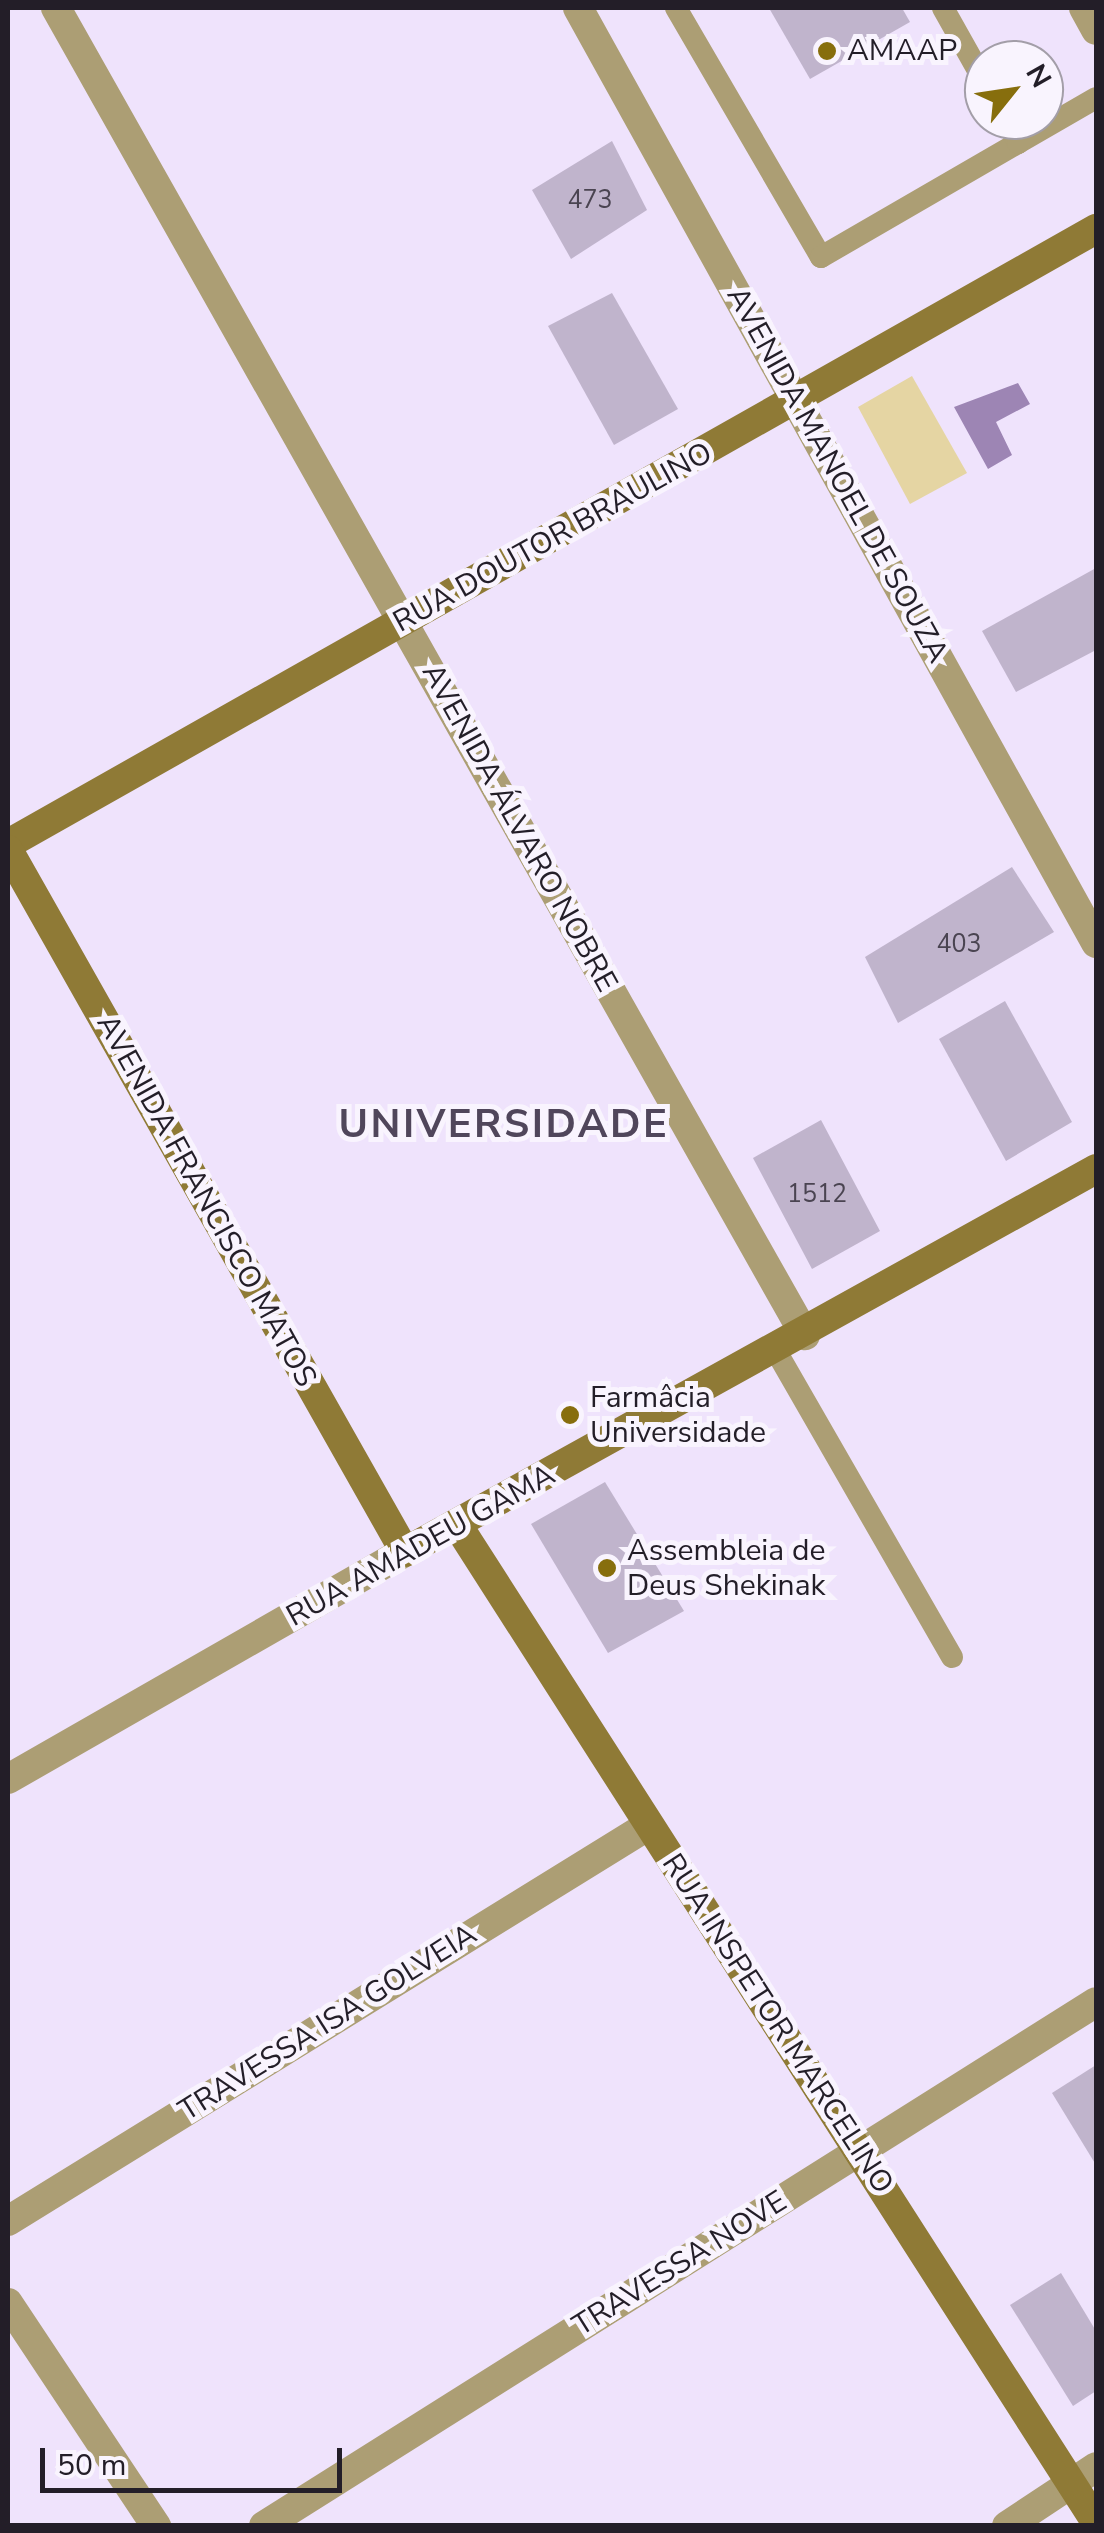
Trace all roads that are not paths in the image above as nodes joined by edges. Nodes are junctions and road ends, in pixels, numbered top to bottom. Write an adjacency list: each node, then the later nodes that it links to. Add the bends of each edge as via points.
1 (56, 8): 13 (street, AVENIDA ÁLVARO NOBRE)
2 (578, 8): 12 (street, AVENIDA MANOEL DE SOUZA)
3 (676, 8): 10 (lane, via 821,257)
4 (943, 8): 7 (lane)
5 (1084, 8): 6 (street)
6 (1096, 30)
7 (964, 45)
8 (1096, 98): 10 (lane)
9 (1016, 140): 10 (lane)
10 (1018, 143)
11 (1096, 230): 12 (street, RUA DOUTOR BRAULINO)
12 (797, 402): 13 (street, RUA DOUTOR BRAULINO); 15 (street, AVENIDA MANOEL DE SOUZA)
13 (403, 622): 14 (street, RUA DOUTOR BRAULINO); 17 (street, AVENIDA ÁLVARO NOBRE)
14 (8, 847): 20 (street, AVENIDA FRANCISCO MATOS)
15 (1096, 943)
16 (1096, 1169): 17 (street, RUA AMADEU GAMA)
17 (805, 1335): 18 (street, RUA AMADEU GAMA)
18 (776, 1351): 19 (street, RUA AMADEU GAMA); 21 (lane)
19 (458, 1526): 20 (street, RUA AMADEU GAMA); 23 (street, RUA INSPETOR MARCELINO)
20 (405, 1552): 22 (street, RUA AMADEU GAMA)
21 (952, 1657)
22 (10, 1772)
23 (650, 1825): 25 (street, RUA INSPETOR MARCELINO); 26 (street, TRAVESSA ISA GOLVEIA)
24 (1096, 2002): 25 (street, TRAVESSA NOVE)
25 (859, 2152): 28 (street, RUA INSPETOR MARCELINO); 31 (street, TRAVESSA NOVE)
26 (8, 2222)
27 (8, 2303): 30 (street)
28 (1084, 2475): 29 (street, RUA INSPETOR MARCELINO); 32 (street)
29 (1096, 2522)
30 (156, 2526)
31 (264, 2526)
32 (1007, 2526)

